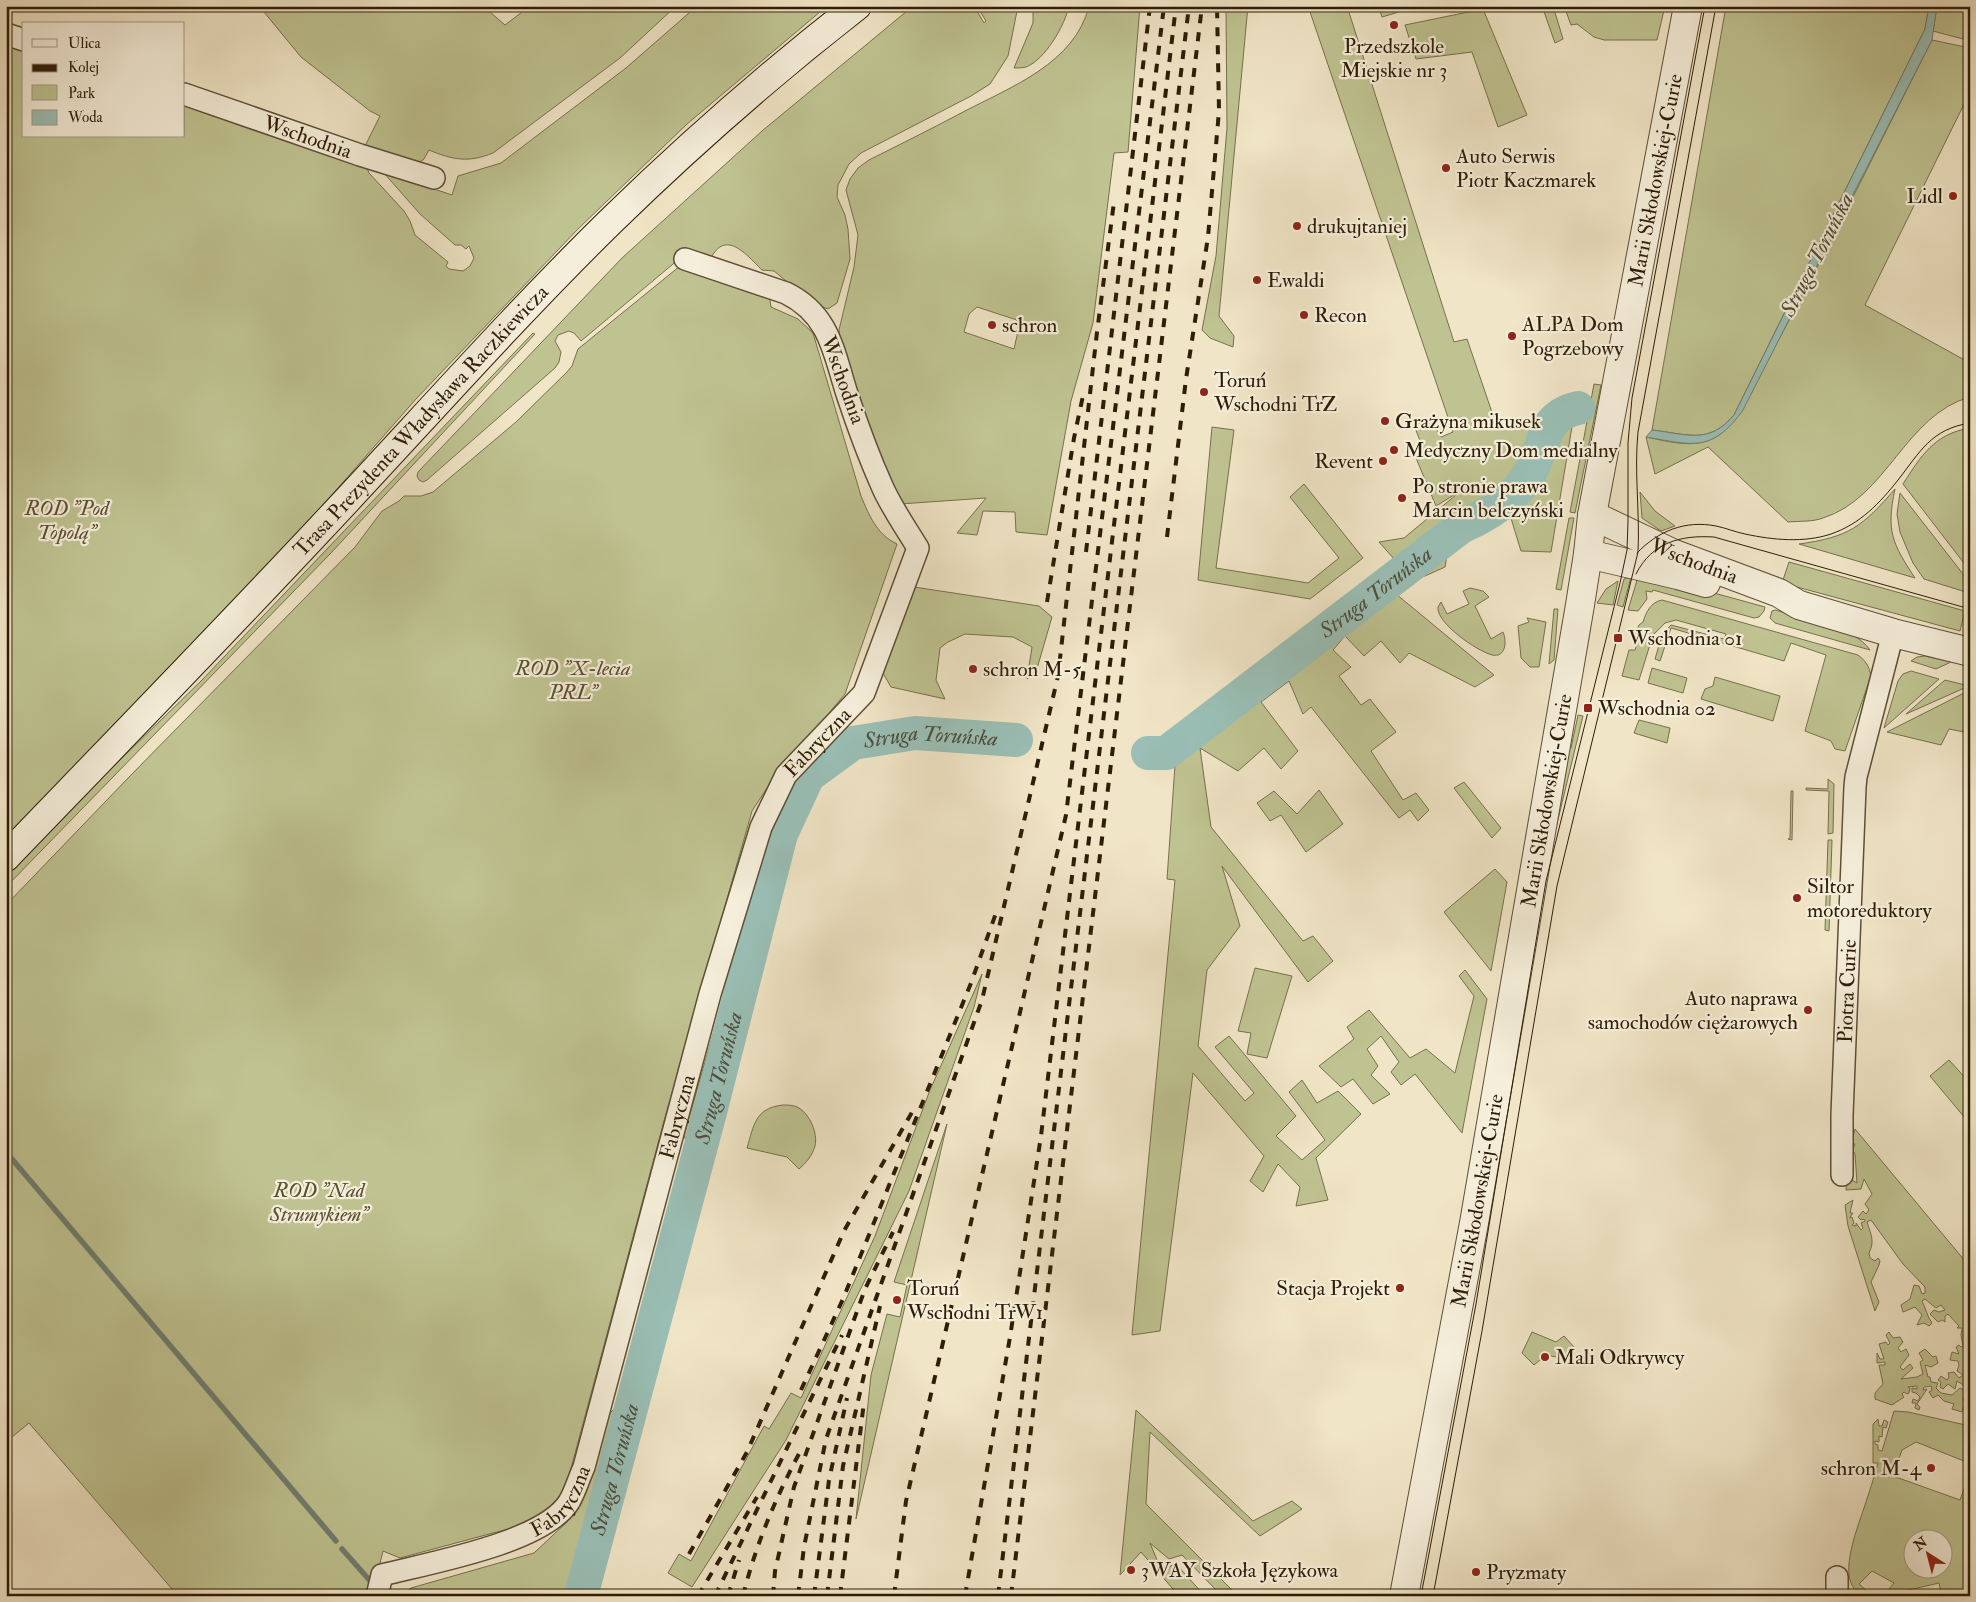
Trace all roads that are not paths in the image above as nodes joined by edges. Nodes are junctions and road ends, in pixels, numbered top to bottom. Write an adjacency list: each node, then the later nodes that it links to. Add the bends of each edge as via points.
1 (857, 6): 14 (street, Trasa Prezydenta Władysława Raczkiewicza, via 747,96 610,222)
2 (1688, 6): 8 (street, Marii Skłodowskiej-Curie)
3 (6, 34): 4 (street)
4 (22, 39)
5 (185, 94): 6 (street, Wschodnia)
6 (434, 178)
7 (685, 259): 9 (street, Wschodnia, via 786,293 817,316 831,341 882,487)
8 (1592, 515): 10 (street, Marii Skłodowskiej-Curie); 11 (street, Wschodnia, via 1672,553 1779,593)
9 (918, 548): 16 (street, Fabryczna, via 864,693 786,775 761,827 708,1004 584,1467 568,1503 542,1526 503,1544 382,1575)
10 (1588, 554): 11 (street, Wschodnia, via 1678,575 1773,604); 17 (street, Marii Skłodowskiej-Curie, via 1474,1223)
11 (1799, 604): 12 (street, Wschodnia)
12 (1893, 633): 13 (street, Wschodnia); 15 (street, Piotra Curie, via 1854,787)
13 (1970, 652)
14 (6, 856)
15 (1842, 1175)
16 (377, 1596)
17 (1404, 1596)

